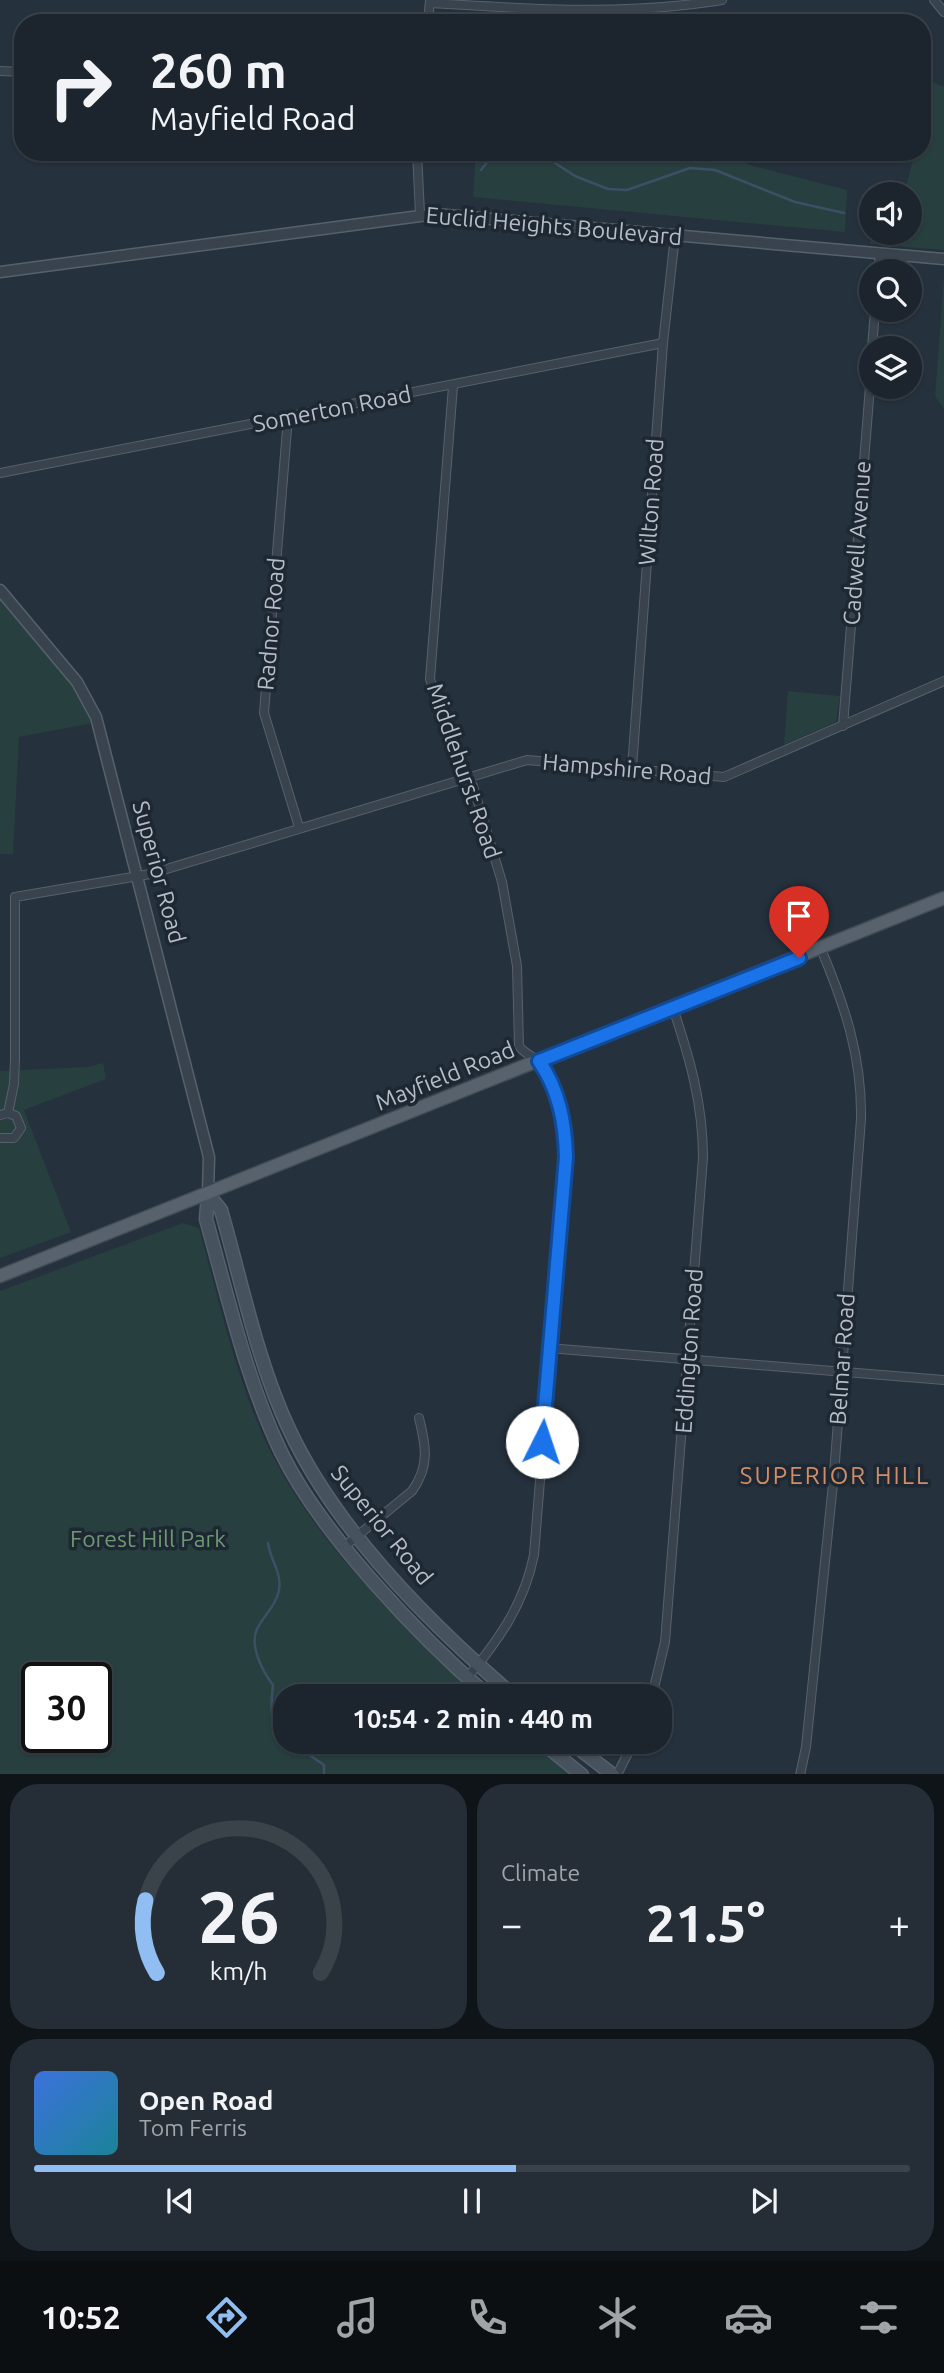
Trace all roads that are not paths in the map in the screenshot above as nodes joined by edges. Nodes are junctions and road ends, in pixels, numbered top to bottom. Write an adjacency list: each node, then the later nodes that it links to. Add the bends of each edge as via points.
1 (722, 0): 3 (street, via 624,11 554,11)
2 (934, 0): 4 (street)
3 (430, 1)
4 (944, 12)
5 (417, 161): 6 (street)
6 (420, 215): 7 (street, Euclid Heights Boulevard); 11 (street, Euclid Heights Boulevard)
7 (675, 236): 8 (street, Euclid Heights Boulevard); 12 (street, Wilton Road)
8 (880, 254): 9 (street); 10 (street, Euclid Heights Boulevard)
9 (879, 259)
10 (944, 259)
11 (0, 272)
12 (663, 343): 13 (street, Somerton Road); 20 (street, Wilton Road)
13 (453, 386): 15 (street, Somerton Road); 21 (street, Middlehurst Road, via 430,680)
14 (869, 399): 19 (street, Cadwell Avenue)
15 (288, 417): 16 (street, Somerton Road); 22 (street, Radnor Road, via 264,713)
16 (0, 473)
17 (0, 590): 23 (street, Superior Road, via 76,682 96,717)
18 (944, 681): 19 (street, Hampshire Road)
19 (843, 726): 20 (street, Hampshire Road, via 724,777)
20 (632, 768): 21 (street, Hampshire Road, via 527,760)
21 (466, 778): 22 (street, Hampshire Road); 27 (street, Middlehurst Road, via 473,786 512,924 519,1046)
22 (299, 827): 23 (street, Hampshire Road)
23 (139, 876): 28 (street, Hampshire Road, via 15,897 15,1084); 30 (street, Superior Road, via 209,1157)
24 (944, 898): 25 (main road, Mayfield Road)
25 (821, 949): 26 (main road, Mayfield Road); 38 (street, Belmar Road, via 850,1025 861,1093)
26 (673, 1008): 27 (main road, Mayfield Road); 35 (street, Eddington Road, via 695,1075 703,1136)
27 (539, 1061): 30 (main road, Mayfield Road); 34 (street, Middlehurst Road, via 558,1100 566,1143)
28 (4, 1114): 29 (street, via 19,1119 20,1132 10,1140)
29 (0, 1138)
30 (208, 1194): 31 (main road, Mayfield Road); 32 (main road, Superior Road, via 221,1210); 33 (main road, Superior Road, via 206,1219)
31 (0, 1276)
32 (241, 1279): 33 (main road); 36 (main road, Superior Road)
33 (224, 1283): 37 (main road, Superior Road)
34 (548, 1348): 35 (street); 45 (street, Middlehurst Road, via 530,1574 514,1615)
35 (688, 1360): 38 (street); 49 (street, Eddington Road, via 665,1642)
36 (265, 1362): 37 (main road); 41 (main road, Superior Road, via 289,1430)
37 (248, 1367): 42 (main road, Superior Road, via 271,1432)
38 (841, 1371): 39 (street); 55 (street, Belmar Road)
39 (944, 1380)
40 (419, 1418): 43 (street, via 427,1449 419,1481)
41 (310, 1467): 42 (main road); 43 (main road, Superior Road)
42 (294, 1477): 44 (main road, Superior Road)
43 (358, 1536): 44 (street); 45 (main road, Superior Road)
44 (345, 1546): 46 (main road, Superior Road)
45 (478, 1665): 46 (street, Middlehurst Road); 48 (main road, Superior Road)
46 (467, 1678): 47 (main road, Superior Road)
47 (474, 1684)
48 (500, 1684)
49 (655, 1684)
50 (557, 1754): 53 (main road)
51 (587, 1754): 54 (main road)
52 (627, 1754): 54 (street)
53 (582, 1774)
54 (615, 1774)
55 (800, 1774)

